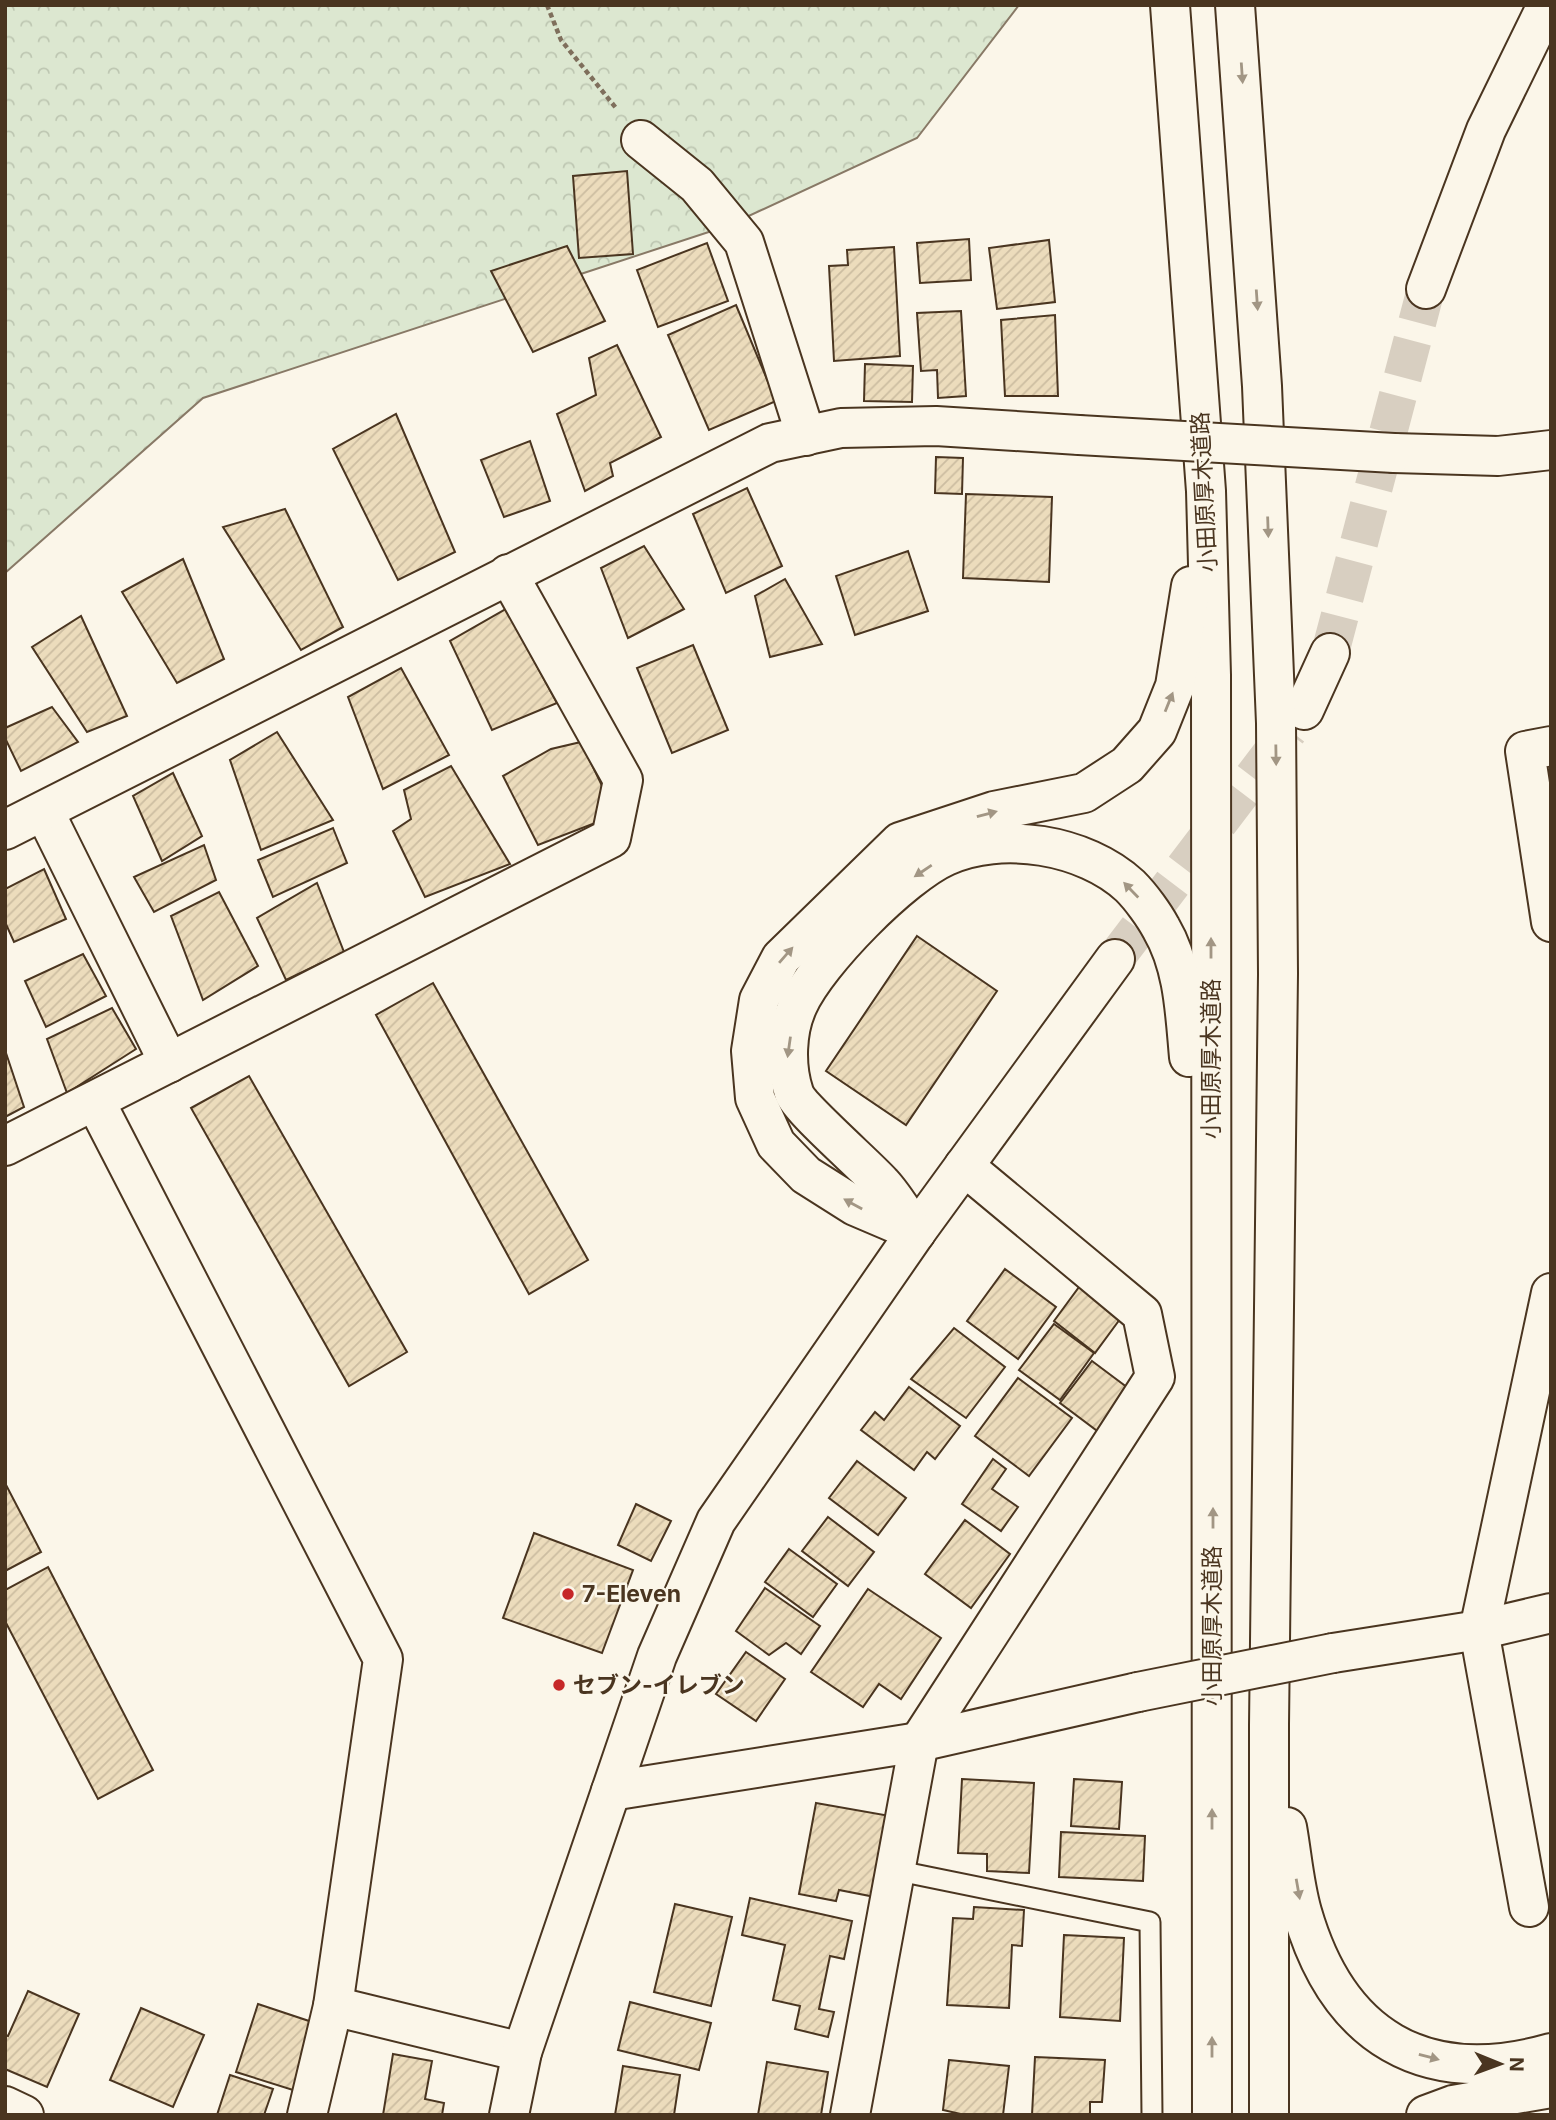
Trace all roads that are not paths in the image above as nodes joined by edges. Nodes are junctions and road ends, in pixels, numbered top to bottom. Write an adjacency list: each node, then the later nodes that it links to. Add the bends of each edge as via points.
1 (1170, 5): 8 (main road, 小田原厚木道路)
2 (1235, 5): 26 (main road, one-way to 26, via 1262,386 1276,723 1278,988)
3 (1547, 5): 5 (main road, via 1486,130)
4 (641, 140): 6 (main road, via 697,186 744,242)
5 (1426, 289)
6 (806, 436): 7 (main road, bridge, via 841,428 936,426 1394,453 1498,456); 9 (main road, via 770,443)
7 (1551, 450)
8 (1206, 491): 21 (main road, one-way to 8, via 855,1206 806,1175 776,1144 755,1098 751,1051 759,1000 781,958 900,842 994,811 1084,793 1127,765 1150,739 1175,686); 23 (main road, 小田原厚木道路, one-way to 8, via 1211,675)
9 (508, 574): 13 (main road); 17 (main road, via 623,780 611,838)
10 (1329, 653): 11 (main road)
11 (1304, 710)
12 (1551, 746): 15 (main road, via 1525,751)
13 (44, 811): 14 (main road); 17 (main road)
14 (5, 830)
15 (1551, 922)
16 (1115, 960): 20 (main road)
17 (169, 1063): 18 (main road)
18 (94, 1101): 19 (main road); 31 (main road, via 383,1659)
19 (5, 1146)
20 (964, 1166): 21 (main road); 27 (main road, via 1142,1314 1155,1377)
21 (916, 1232): 23 (main road, one-way to 21, via 1201,1190 1182,985 1162,929 1129,886 1083,857 1033,843 985,844 945,856 905,883 822,965 797,1006 787,1054 795,1096 884,1185); 28 (main road, via 716,1521 657,1656)
22 (1551, 1293): 25 (main road)
23 (1213, 1457): 41 (main road, 小田原厚木道路, one-way to 23)
24 (1551, 1613): 25 (main road)
25 (1479, 1630): 27 (main road, bridge, via 1333,1653); 30 (main road)
26 (1269, 1725): 33 (main road, one-way to 33, via 1302,1911 1324,1970 1358,2020 1407,2052 1464,2066 1520,2062); 42 (main road)
27 (919, 1742): 28 (main road); 29 (main road)
28 (611, 1791): 32 (main road)
29 (894, 1870): 39 (main road); 40 (lane, via 1150,1922)
30 (1529, 1907)
31 (333, 2006): 32 (main road); 37 (main road)
32 (522, 2052): 38 (main road)
33 (1551, 2053)
34 (1551, 2088): 43 (main road, via 1453,2105)
35 (5, 2106): 36 (main road)
36 (24, 2115)
37 (307, 2115)
38 (509, 2115)
39 (850, 2115)
40 (1152, 2115)
41 (1212, 2115)
42 (1269, 2115)
43 (1426, 2115)

